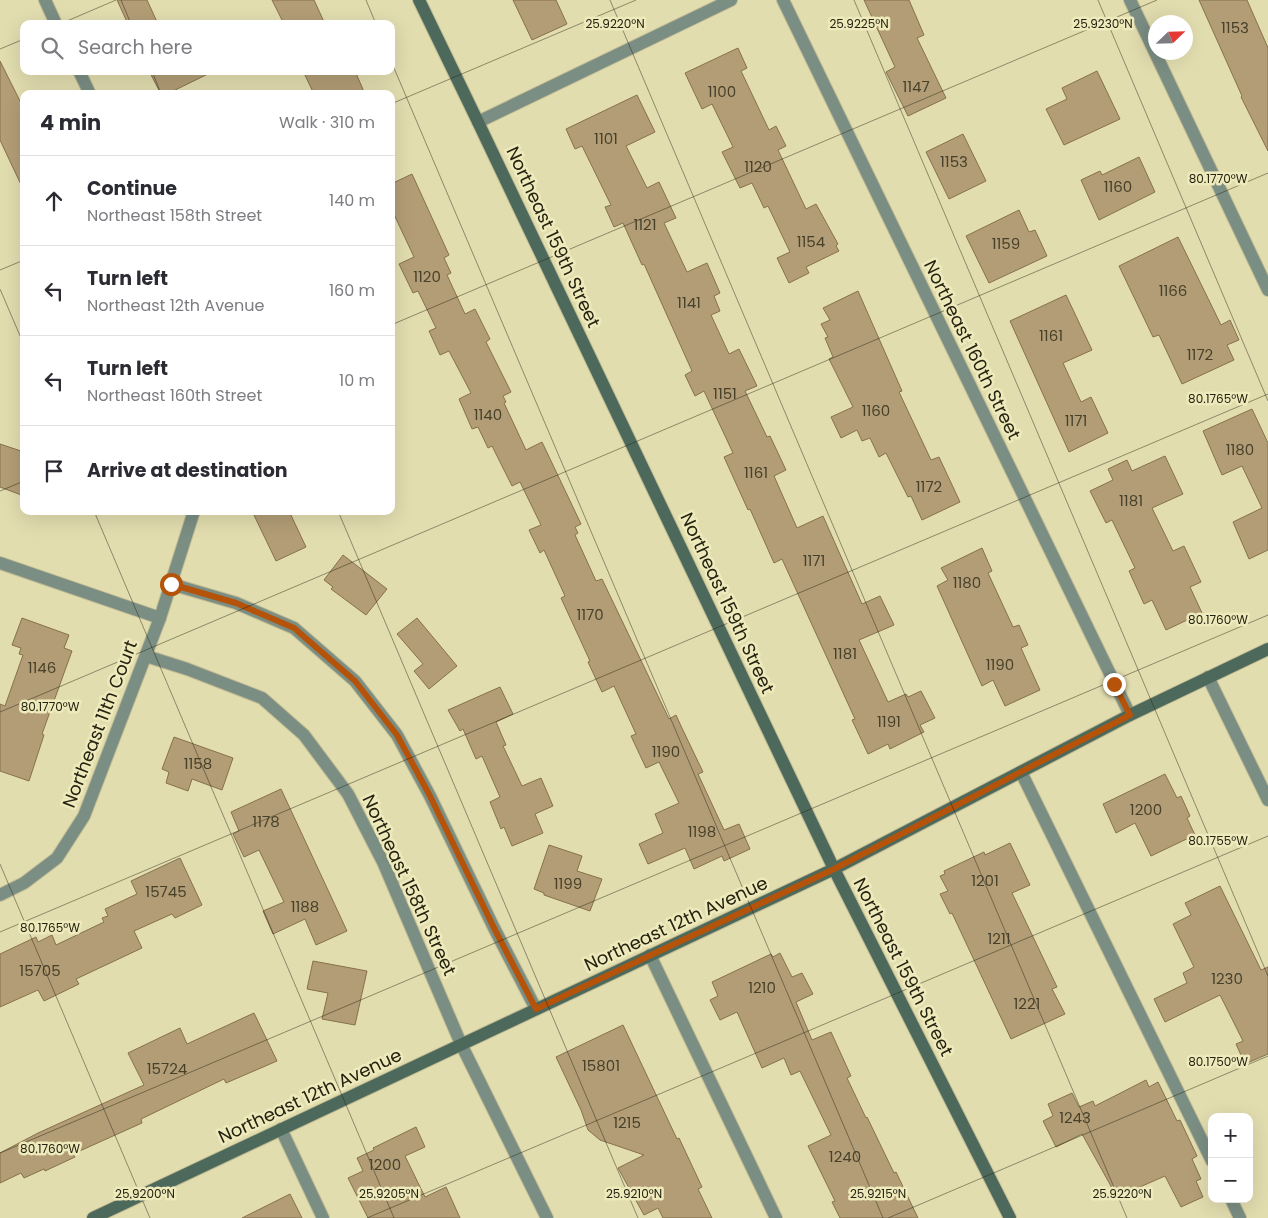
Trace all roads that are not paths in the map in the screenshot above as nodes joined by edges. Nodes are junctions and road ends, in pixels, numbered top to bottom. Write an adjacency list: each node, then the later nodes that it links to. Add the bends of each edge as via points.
1 (44, 0): 6 (street)
2 (418, 0): 9 (street, Northeast 159th Street)
3 (731, 0): 9 (street)
4 (783, 0): 18 (street, Northeast 160th Street)
5 (1130, 0): 10 (street)
6 (54, 20)
7 (81, 75): 8 (street)
8 (88, 90)
9 (478, 122): 21 (street, Northeast 159th Street)
10 (1268, 290)
11 (193, 515): 13 (street)
12 (0, 563): 14 (street)
13 (171, 584): 14 (street); 24 (street, via 236,603 294,628 355,681 397,735)
14 (160, 618): 16 (street, Northeast 11th Court)
15 (1268, 649): 17 (street, Northeast 12th Avenue)
16 (146, 656): 22 (street, Northeast 11th Court, via 84,816 57,858 24,884); 25 (street, Northeast 158th Street, via 262,698 304,735 348,794 383,862)
17 (1208, 678): 18 (street, Northeast 12th Avenue); 20 (street)
18 (1130, 715): 19 (street, Northeast 12th Avenue)
19 (1021, 772): 21 (street, Northeast 12th Avenue); 27 (street)
20 (1268, 800)
21 (834, 869): 23 (street, Northeast 12th Avenue); 33 (street, Northeast 159th Street)
22 (0, 895)
23 (650, 955): 24 (street, Northeast 12th Avenue); 32 (street)
24 (536, 1009): 25 (street, Northeast 12th Avenue)
25 (461, 1044): 26 (street, Northeast 12th Avenue); 31 (street, Northeast 158th Street)
26 (281, 1129): 29 (street, Northeast 12th Avenue); 30 (street)
27 (1211, 1158)
28 (1233, 1203): 34 (street)
29 (93, 1218)
30 (323, 1218)
31 (547, 1218)
32 (776, 1218)
33 (1010, 1218)
34 (1240, 1218)

